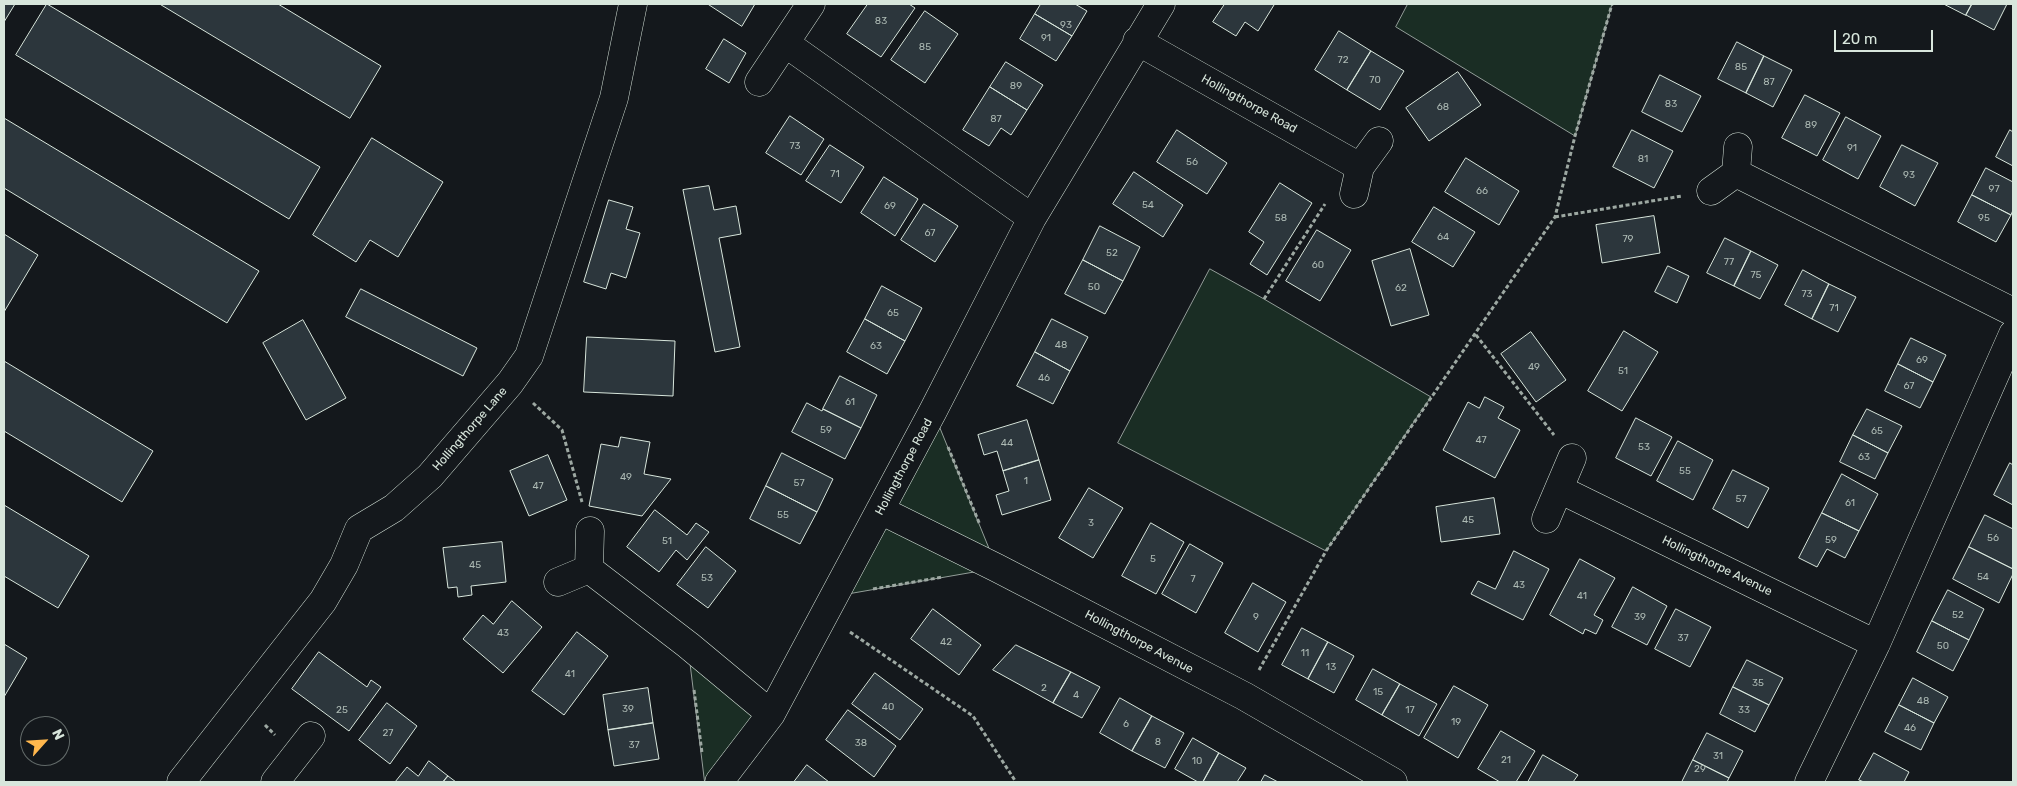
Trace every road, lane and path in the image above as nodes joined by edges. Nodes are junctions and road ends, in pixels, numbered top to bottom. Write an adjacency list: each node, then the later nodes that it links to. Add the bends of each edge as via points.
1 (633, 4): 18 (street, Hollingthorpe Lane, via 614,98 529,356)
2 (811, 4): 6 (street)
3 (1161, 4): 5 (street, Hollingthorpe Road)
4 (1612, 4): 12 (path)
5 (1137, 41): 9 (street, Hollingthorpe Road); 13 (street, Hollingthorpe Road)
6 (785, 43): 7 (street); 13 (street)
7 (759, 82)
8 (1379, 141): 9 (street)
9 (1360, 168): 11 (street)
10 (1711, 191): 12 (path); 15 (street, via 1737,160)
11 (1354, 194): 14 (path, via 1330,196)
12 (1555, 217): 17 (path)
13 (1032, 218): 21 (street, Hollingthorpe Road)
14 (1264, 299)
15 (2013, 312)
16 (2013, 334): 28 (street)
17 (1476, 335): 19 (path); 29 (path, via 1326,551)
18 (510, 383): 23 (path, via 562,430); 30 (street, Hollingthorpe Lane, via 430,476 394,508 359,529 324,601)
19 (1572, 458): 20 (street)
20 (1559, 488): 22 (street); 28 (street, Hollingthorpe Avenue)
21 (880, 510): 26 (street, Hollingthorpe Road); 29 (street, Hollingthorpe Avenue)
22 (1546, 519)
23 (590, 531): 24 (street)
24 (589, 569): 25 (street); 27 (street)
25 (558, 582)
26 (825, 615): 31 (street, Hollingthorpe Road); 35 (path, via 973,716)
27 (688, 644): 31 (street); 33 (path)
28 (1876, 644): 37 (street)
29 (1244, 696): 36 (street, Hollingthorpe Avenue)
30 (241, 706): 32 (path, via 259,720); 34 (street, Hollingthorpe Lane)
31 (771, 714): 33 (street, Hollingthorpe Road)
32 (293, 765)
33 (711, 772)
34 (180, 782)
35 (1016, 782)
36 (1393, 782)
37 (1809, 782)

